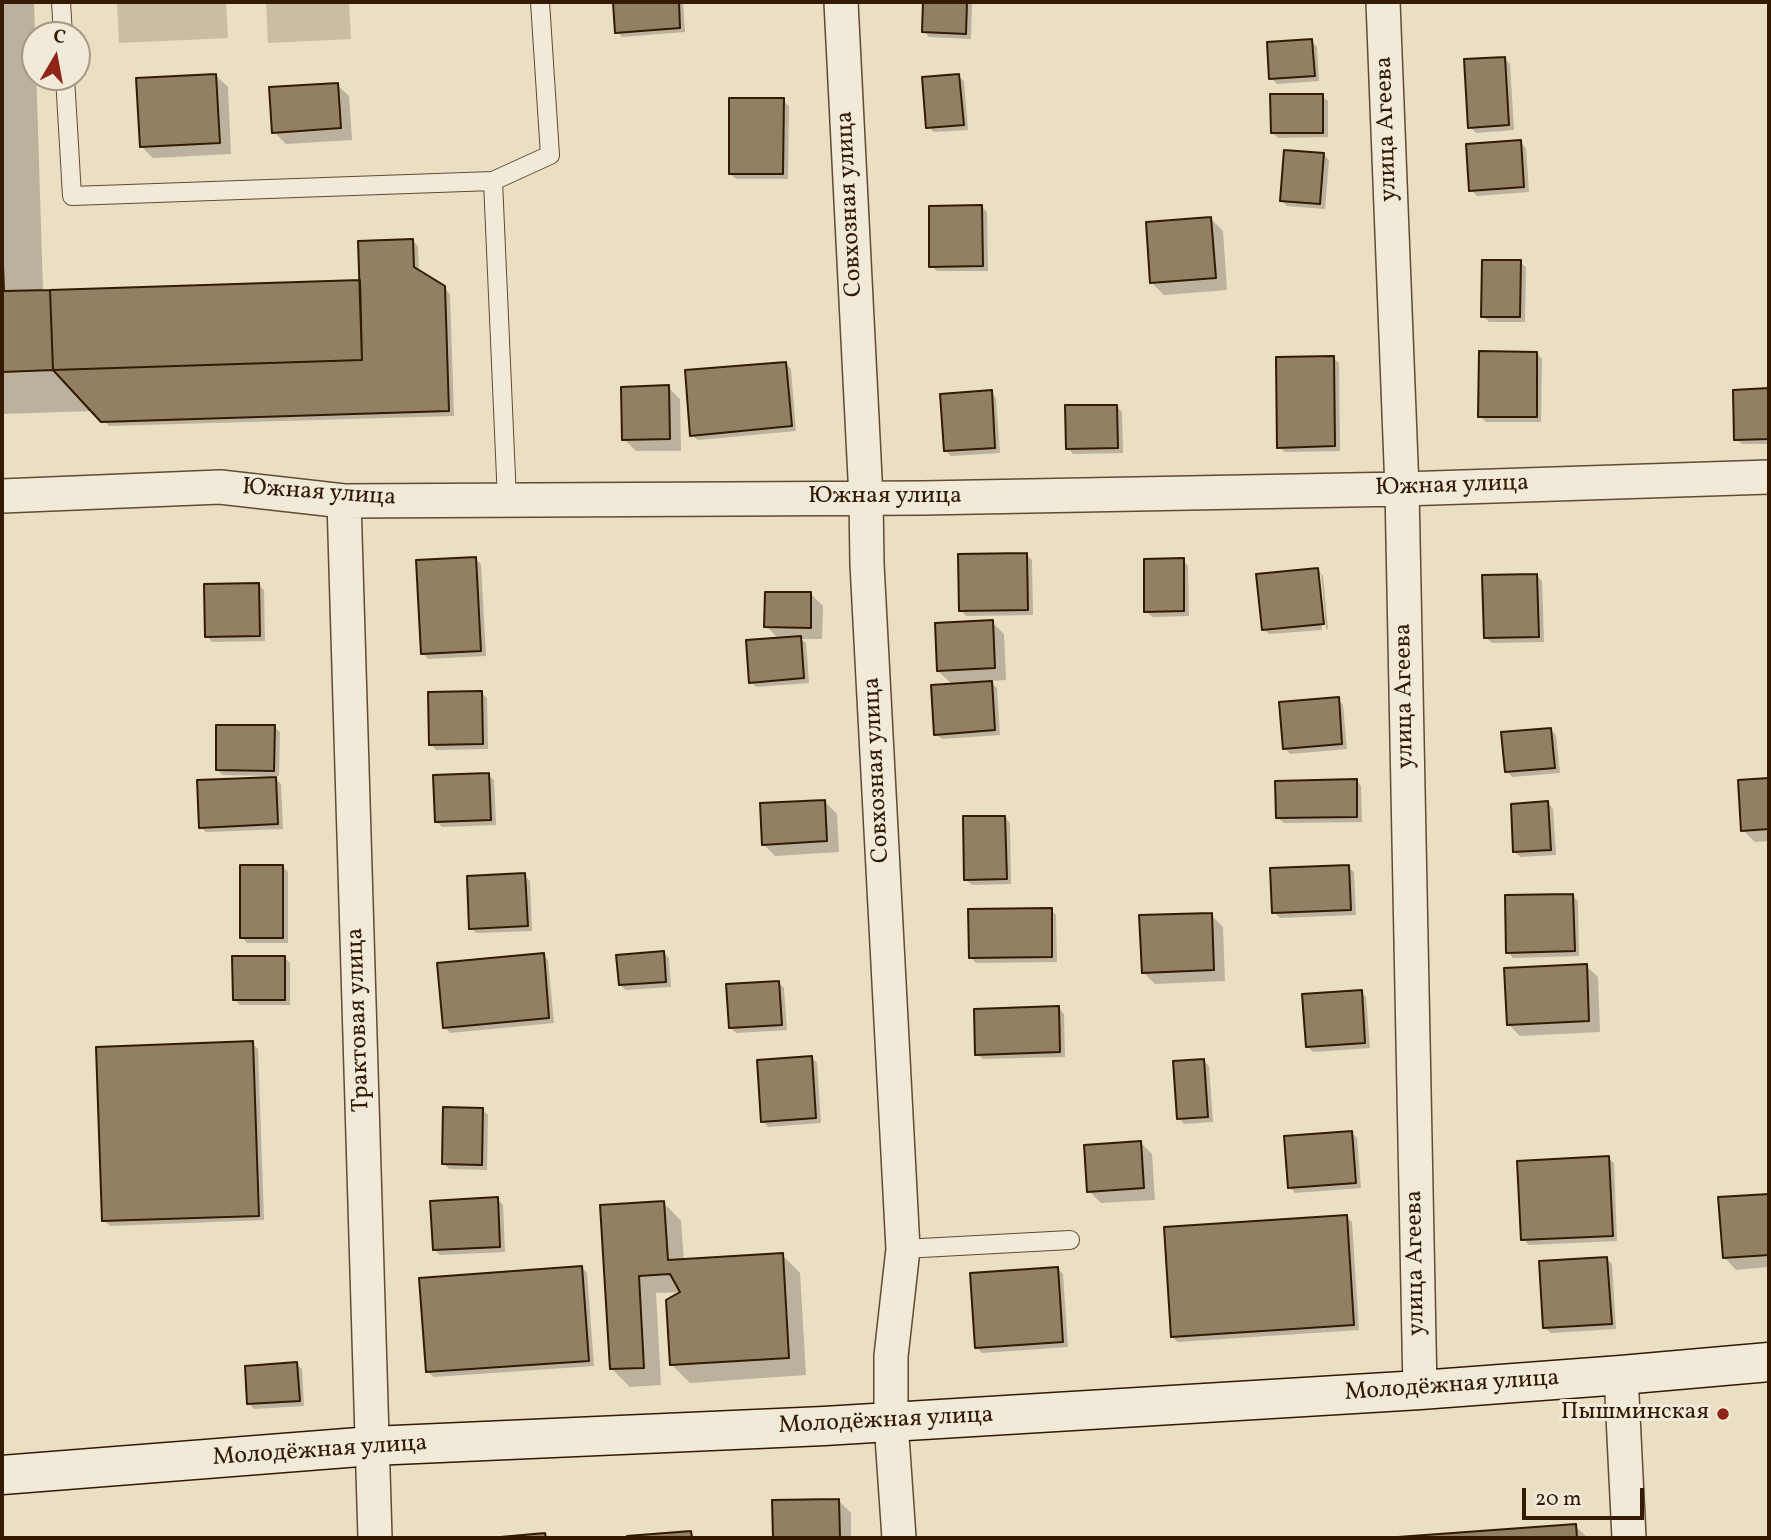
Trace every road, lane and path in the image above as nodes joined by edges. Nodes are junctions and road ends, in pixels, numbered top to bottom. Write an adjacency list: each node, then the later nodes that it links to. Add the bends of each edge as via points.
1 (61, 2): 5 (lane)
2 (540, 2): 7 (lane, via 550,155)
3 (841, 2): 11 (street, Совхозная улица)
4 (1384, 2): 9 (street, улица Агеева)
5 (62, 21)
6 (66, 91): 7 (lane, via 72,196)
7 (493, 181): 12 (lane)
8 (1769, 477): 9 (street, Южная улица)
9 (1402, 489): 11 (street, Южная улица); 18 (street, улица Агеева)
10 (2, 496): 13 (street, Южная улица, via 220,487)
11 (866, 498): 12 (street, Южная улица); 15 (street, Совхозная улица)
12 (507, 500): 13 (street, Южная улица)
13 (344, 501): 20 (street, Трактовая улица)
14 (1070, 1240): 15 (lane)
15 (903, 1250): 19 (street, Совхозная улица, via 891,1356)
16 (1769, 1362): 17 (street, Молодёжная улица)
17 (1621, 1375): 18 (street, Молодёжная улица); 24 (street)
18 (1420, 1390): 19 (street, Молодёжная улица)
19 (891, 1422): 20 (street, Молодёжная улица); 23 (street, Совхозная улица)
20 (372, 1446): 21 (street, Молодёжная улица); 22 (street, Трактовая улица)
21 (2, 1475)
22 (375, 1538)
23 (899, 1538)
24 (1629, 1538)

